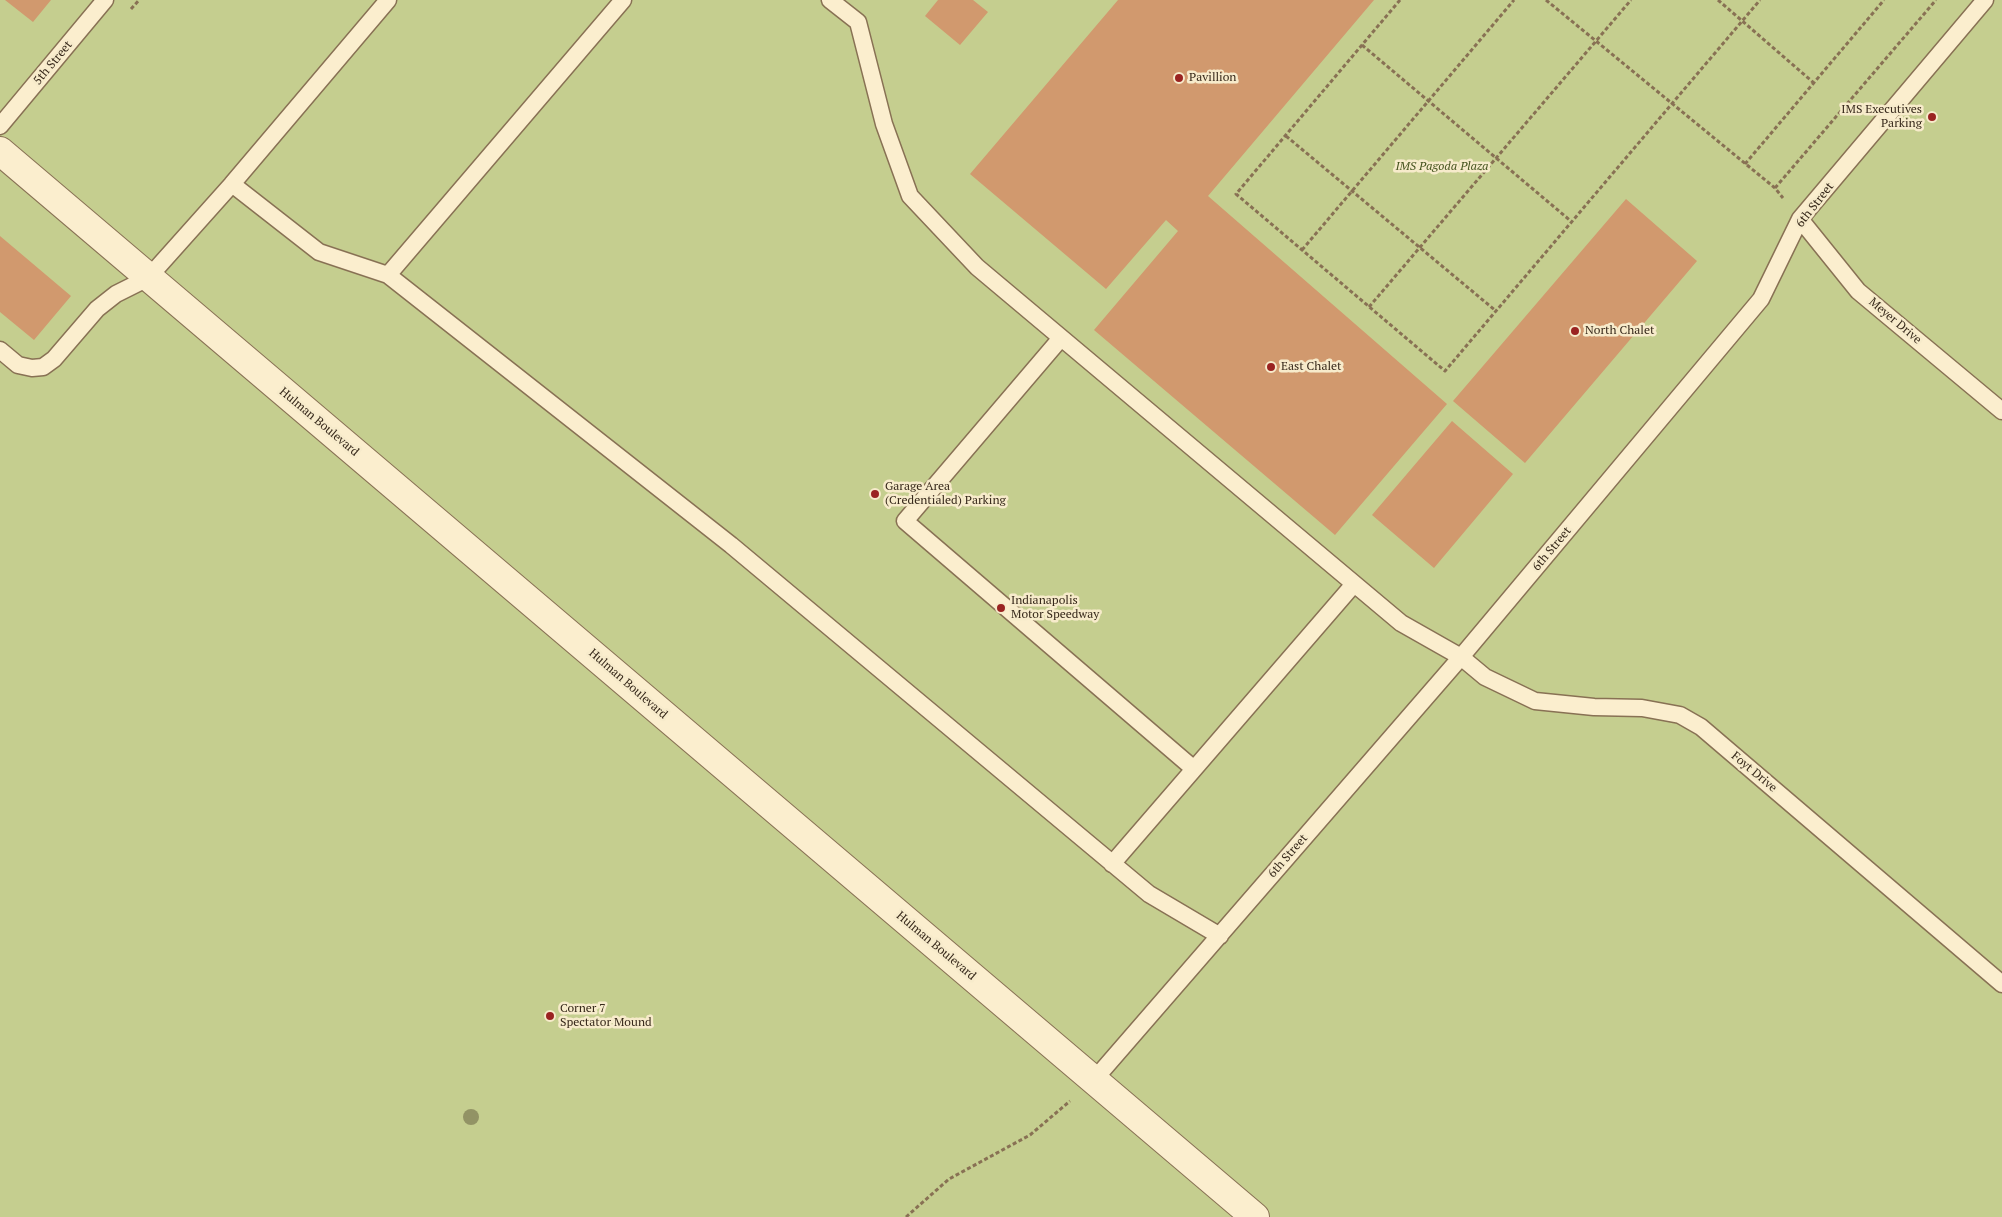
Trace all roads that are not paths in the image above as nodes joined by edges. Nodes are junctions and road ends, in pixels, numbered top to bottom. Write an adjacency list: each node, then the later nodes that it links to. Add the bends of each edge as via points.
1 (105, 0): 6 (lane, 5th Street)
2 (388, 0): 8 (lane)
3 (624, 0): 10 (lane)
4 (830, 0): 12 (lane, Foyt Drive, via 858,22 884,124 910,196 977,267)
5 (1985, 0): 9 (lane, 6th Street)
6 (0, 126)
7 (0, 151): 11 (street, Hulman Boulevard)
8 (232, 184): 10 (lane, via 319,252); 11 (lane)
9 (1800, 219): 14 (lane, Meyer Drive, via 1858,291); 16 (lane, 6th Street, via 1761,300)
10 (388, 275): 18 (lane, via 731,546)
11 (148, 278): 13 (lane, via 97,308 54,359 43,367 18,365); 21 (street, Hulman Boulevard)
12 (1061, 338): 15 (lane, Foyt Drive); 17 (lane, via 906,521)
13 (0, 350)
14 (2002, 411)
15 (1354, 584): 16 (lane, Foyt Drive, via 1400,623); 17 (lane)
16 (1461, 657): 19 (lane, 6th Street); 20 (lane, Foyt Drive, via 1485,677 1535,701 1642,708 1680,715 1701,727)
17 (1194, 769): 18 (lane)
18 (1112, 864): 19 (lane, via 1149,894)
19 (1220, 936): 21 (lane, 6th Street)
20 (2002, 984)
21 (1094, 1080): 22 (street, Hulman Boulevard)
22 (1255, 1217)

